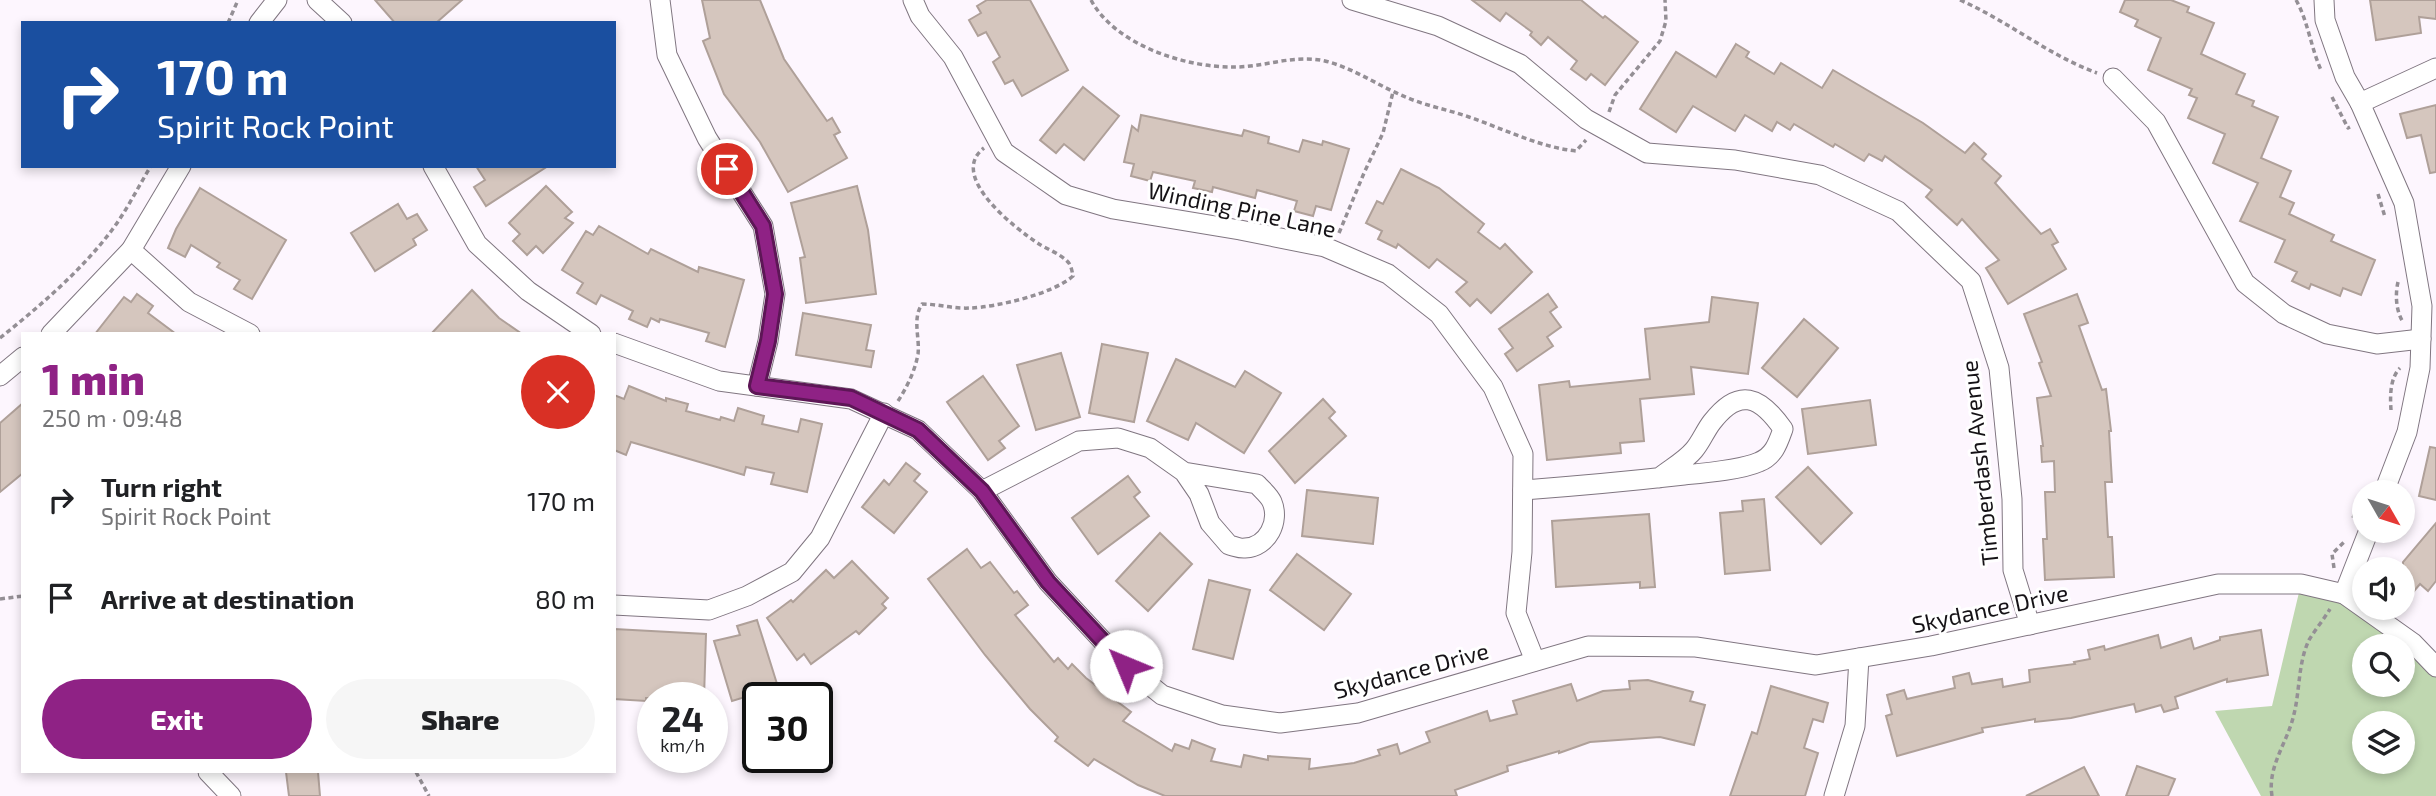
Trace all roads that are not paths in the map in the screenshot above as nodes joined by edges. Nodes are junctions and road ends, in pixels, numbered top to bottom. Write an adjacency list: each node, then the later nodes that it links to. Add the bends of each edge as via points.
1 (277, 0): 7 (street)
2 (317, 0): 8 (street)
3 (660, 0): 22 (street, via 667,55 707,138 763,226 775,294)
4 (914, 0): 27 (street, Winding Pine Lane, via 920,16 953,57 1004,152 1066,195 1113,209 1234,228 1332,250 1388,274 1440,314 1493,387 1523,454)
5 (1352, 0): 32 (street, Timberdash Avenue, via 1438,26 1520,64 1586,119 1647,153 1735,160 1820,175 1898,211 1971,281 1999,368 2012,499 2013,570)
6 (2323, 0): 11 (street, via 2325,20 2345,77)
7 (261, 21)
8 (340, 21)
9 (2436, 68): 11 (street)
10 (2113, 78): 18 (street, via 2156,122 2245,283 2284,314 2327,334 2377,344)
11 (2360, 103): 18 (street, via 2404,203 2422,306)
12 (180, 168): 14 (street)
13 (434, 168): 17 (street, via 477,244 528,291)
14 (131, 250): 15 (street); 16 (street, via 189,302)
15 (53, 332)
16 (246, 332)
17 (588, 332)
18 (2412, 340): 26 (street, via 2420,369 2409,424)
19 (616, 344): 22 (street, Skydance Drive, via 719,381)
20 (21, 359): 21 (street)
21 (0, 376)
22 (757, 386): 23 (street, Skydance Drive, via 851,398)
23 (884, 414): 28 (street, Skydance Drive, via 918,430); 31 (street, via 820,538 792,572 709,610)
24 (1184, 472): 24 (street, via 1210,523 1229,545 1246,549 1271,532 1276,518 1271,500 1257,484); 28 (street, via 1150,448 1118,438 1079,441)
25 (1660, 478): 25 (street, via 1760,462 1776,450 1783,429 1769,409 1748,398 1731,402 1693,451); 27 (street)
26 (2380, 480)
27 (1523, 490): 34 (street, Winding Pine Lane, via 1516,613)
28 (982, 491): 34 (street, Skydance Drive, via 1048,582 1118,659 1162,695 1222,715 1280,723 1358,713)
29 (2355, 543): 30 (street)
30 (2338, 592): 32 (street, Skydance Drive, via 2301,584 2218,584); 35 (street, Skydance Drive, via 2413,643)
31 (616, 605)
32 (2030, 625): 33 (street, Skydance Drive)
33 (1859, 658): 34 (street, Skydance Drive, via 1816,665 1696,647 1588,646); 38 (street, via 1855,726)
34 (1535, 661)
35 (2436, 667)
36 (209, 773): 37 (street)
37 (231, 796)
38 (1834, 796)

